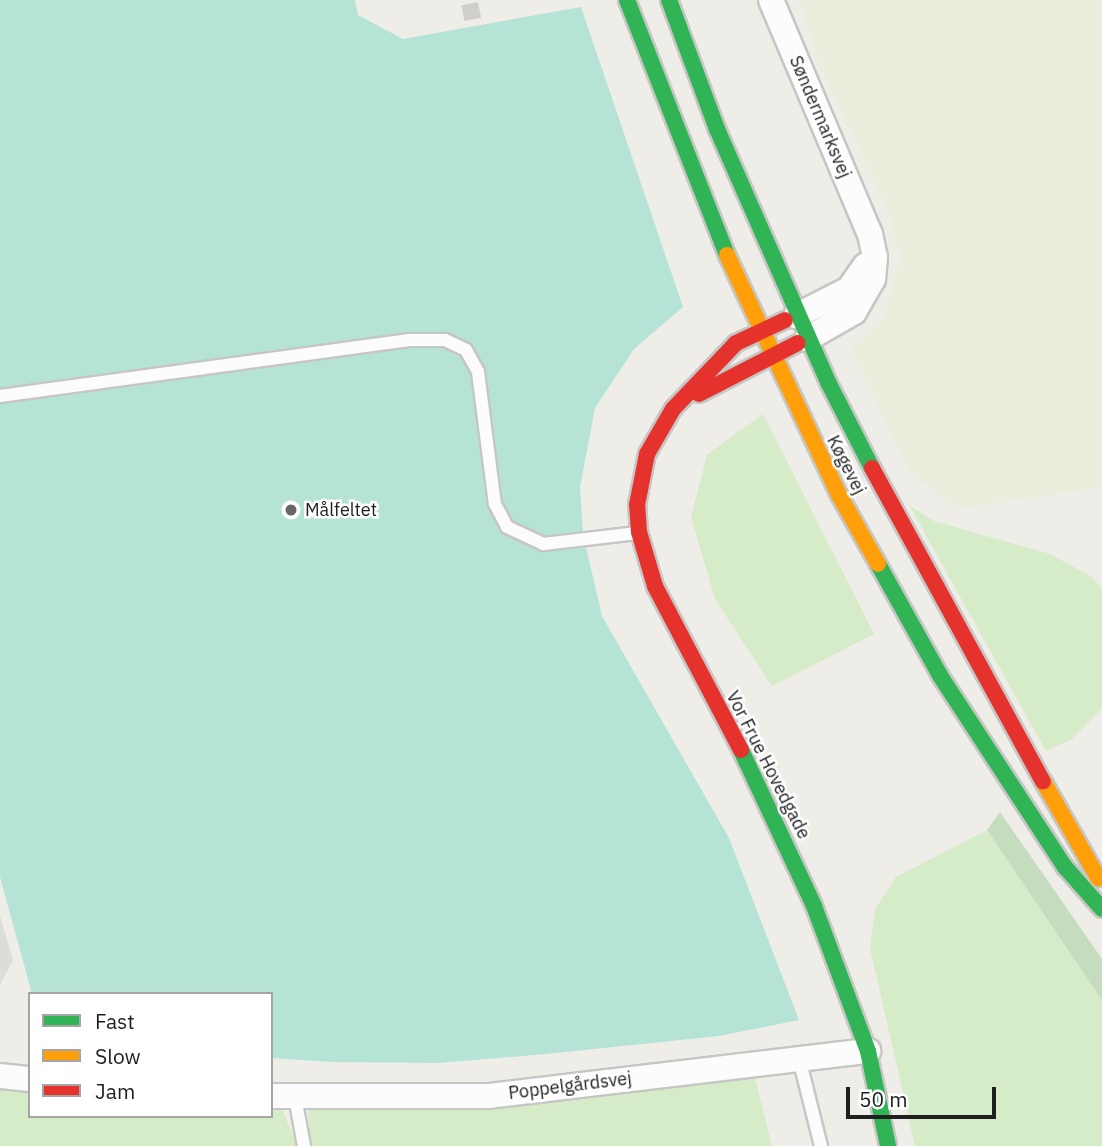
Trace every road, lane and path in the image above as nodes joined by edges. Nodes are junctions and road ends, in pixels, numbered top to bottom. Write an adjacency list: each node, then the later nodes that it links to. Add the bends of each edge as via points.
1 (627, 0): 6 (main road, Køgevej, via 709,218)
2 (669, 0): 5 (main road, Køgevej, via 717,129)
3 (771, 0): 4 (street, Søndermarksvej)
4 (870, 234): 5 (street, via 870,257 849,289); 7 (street, Søndermarksvej, via 874,268 863,298 837,326)
5 (796, 316): 6 (main road, Vor Frue Hovedgade); 7 (main road, Køgevej)
6 (760, 331): 8 (main road, Køgevej); 10 (main road, Vor Frue Hovedgade, via 715,360)
7 (807, 339): 8 (main road); 12 (main road, Køgevej, via 930,580)
8 (771, 354): 10 (main road); 13 (main road, Køgevej, via 839,495 941,677 1065,867)
9 (0, 396): 11 (lane, via 409,340 445,340 466,350 478,372 495,504 507,527 543,544)
10 (673, 409): 11 (main road, Vor Frue Hovedgade, via 647,454 637,505)
11 (639, 532): 14 (main road, Vor Frue Hovedgade, via 655,586 778,821)
12 (1102, 886)
13 (1102, 909)
14 (868, 1051): 15 (street, Poppelgårdsvej); 21 (main road, Vor Frue Hovedgade)
15 (799, 1058): 18 (street, Poppelgårdsvej, via 489,1096); 20 (lane)
16 (0, 1076): 17 (street)
17 (28, 1079)
18 (283, 1096): 19 (lane)
19 (304, 1146)
20 (821, 1146)
21 (888, 1146)

